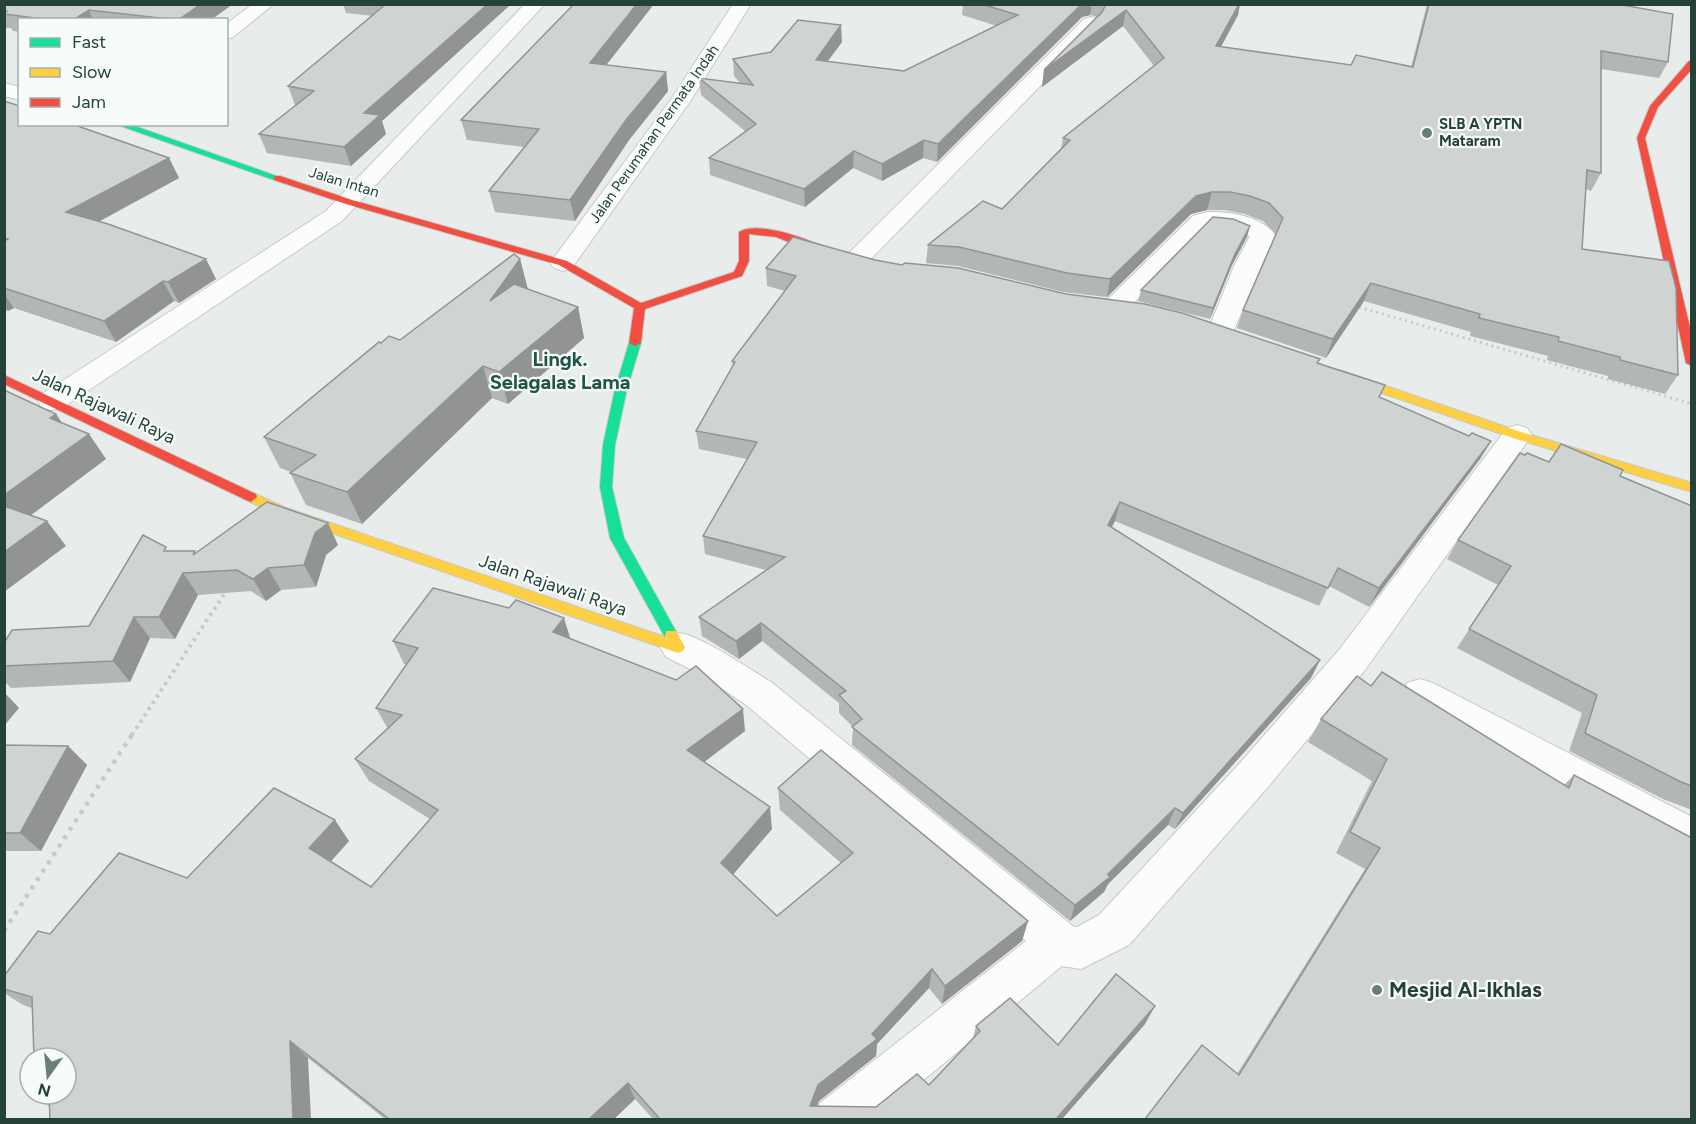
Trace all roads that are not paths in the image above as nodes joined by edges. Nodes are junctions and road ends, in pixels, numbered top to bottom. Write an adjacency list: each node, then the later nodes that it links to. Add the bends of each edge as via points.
1 (266, 4): 5 (street)
2 (536, 4): 8 (street)
3 (742, 4): 9 (street, Jalan Perumahan Permata Indah, via 681,100)
4 (1090, 22): 10 (street)
5 (228, 32)
6 (1692, 63): 11 (street, via 1660,97 1644,122 1641,138)
7 (125, 126): 8 (street, Jalan Intan)
8 (349, 202): 9 (street, Jalan Intan); 18 (street, via 280,254)
9 (563, 263): 12 (street)
10 (858, 264): 12 (street, via 765,232 748,230 744,232 744,261 738,274)
11 (1682, 286): 15 (street)
12 (640, 307): 21 (street, Jalan Rajawali Raya, via 636,339 609,445 606,487 617,538)
13 (1117, 309): 14 (street, via 1201,221 1220,218 1256,229 1263,235)
14 (1220, 333)
15 (1692, 363)
16 (1330, 371): 19 (street)
17 (4, 379): 18 (street, Jalan Rajawali Raya)
18 (52, 401): 21 (street, Jalan Rajawali Raya, via 279,510)
19 (1518, 435): 20 (street); 24 (street, via 1352,660 1239,792 1114,930 1081,948 1069,948)
20 (1692, 488)
21 (678, 647): 24 (street, via 758,693)
22 (1419, 694): 23 (street)
23 (1692, 838)
24 (1059, 942): 25 (street)
25 (837, 1119)

